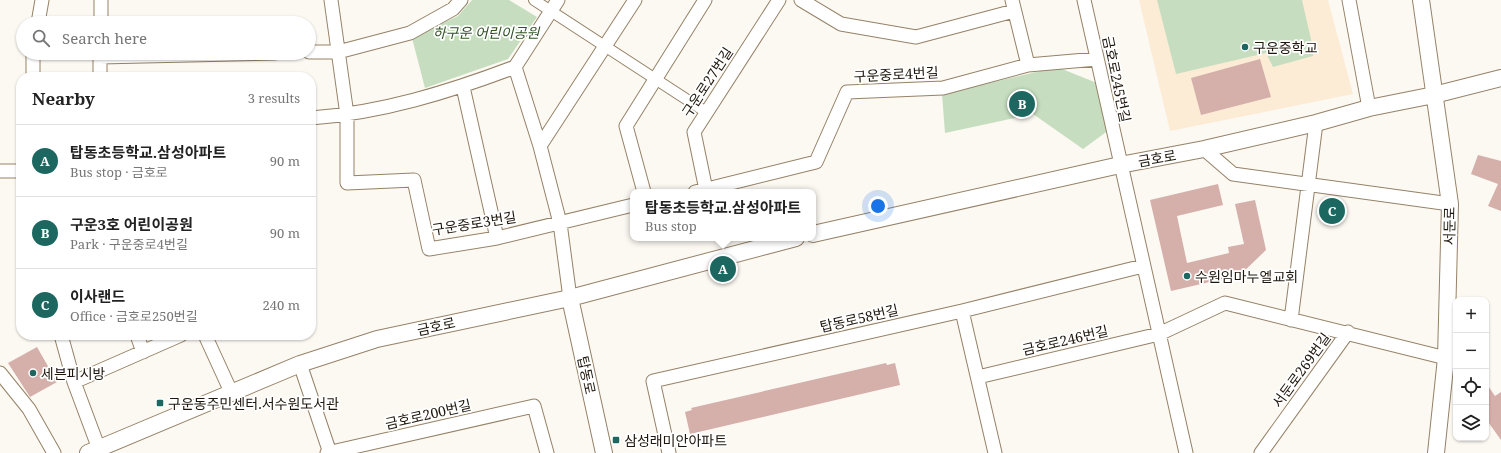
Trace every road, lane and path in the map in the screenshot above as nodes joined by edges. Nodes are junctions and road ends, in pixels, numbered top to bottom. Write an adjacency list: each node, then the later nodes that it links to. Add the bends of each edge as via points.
1 (42, 0): 16 (street)
2 (102, 0): 17 (street)
3 (331, 0): 20 (street)
4 (461, 0): 20 (street, via 453,9 410,33)
5 (534, 0): 15 (street)
6 (558, 0): 15 (street)
7 (635, 0): 18 (street)
8 (705, 0): 29 (street)
9 (779, 0): 33 (street, 구운로27번길)
10 (801, 0): 14 (street, via 842,24 916,36)
11 (1084, 0): 21 (street, 금호로245번길)
12 (1349, 0): 32 (street)
13 (1421, 0): 31 (street, 서둔로)
14 (1013, 5): 24 (street)
15 (551, 11): 18 (street); 25 (street)
16 (39, 16)
17 (101, 16)
18 (605, 46): 29 (street); 37 (street)
19 (316, 52): 20 (street)
20 (338, 52): 34 (street)
21 (1097, 59): 24 (street, 구운중로4번길); 39 (street, 금호로245번길)
22 (33, 60): 26 (street)
23 (100, 60): 27 (street)
24 (1028, 65): 45 (street, 구운중로4번길, via 943,88 847,92 816,162)
25 (515, 67): 30 (street); 37 (street)
26 (33, 72)
27 (100, 72)
28 (1501, 78): 31 (street, 금호로)
29 (656, 79): 33 (street); 43 (street, via 626,126)
30 (463, 87): 34 (street); 50 (street)
31 (1434, 96): 32 (street, 금호로); 46 (street, 서둔로)
32 (1369, 108): 36 (street, 금호로)
33 (706, 112): 44 (street, 구운로27번길, via 694,132)
34 (347, 115): 35 (street); 50 (street, 구운중로3번길, via 347,183 414,180 429,249)
35 (316, 118)
36 (1316, 123): 38 (street, 금호로); 42 (street)
37 (540, 146): 48 (street)
38 (1204, 149): 39 (street, 금호로); 42 (street, via 1233,174)
39 (1120, 165): 49 (street, 금호로); 52 (street)
40 (0, 171): 41 (street)
41 (16, 171)
42 (1309, 185): 46 (street); 55 (street)
43 (643, 189)
44 (701, 189)
45 (709, 189)
46 (1450, 204): 63 (street, 서둔로)
47 (630, 206): 48 (street)
48 (560, 223): 50 (street, 구운중로3번길); 53 (street)
49 (816, 233)
50 (497, 238)
51 (785, 241): 53 (street, 금호로)
52 (1143, 266): 54 (street, 탑동로58번길); 57 (street)
53 (570, 298): 64 (street, 금호로, via 377,339); 73 (street, 탑동로)
54 (962, 310): 66 (street); 74 (street, 탑동로58번길, via 653,381)
55 (1291, 320): 56 (street, 서둔로269번길); 57 (street, 금호로246번길, via 1225,303)
56 (1348, 332): 63 (street); 77 (street, 서둔로269번길)
57 (1159, 334): 66 (street, 금호로246번길); 76 (street)
58 (63, 340): 67 (street)
59 (139, 340): 62 (street)
60 (170, 340): 62 (street)
61 (207, 340): 68 (street)
62 (143, 352): 67 (street)
63 (1446, 358): 78 (street, 서둔로)
64 (300, 364): 68 (street, 금호로); 71 (street, 금호로200번길)
65 (0, 373): 70 (street, via 29,409)
66 (978, 376): 75 (street)
67 (74, 382): 69 (street)
68 (232, 394): 69 (street, 금호로)
69 (94, 451)
70 (54, 453)
71 (329, 453): 72 (street, 금호로200번길, via 534,406)
72 (547, 453)
73 (604, 453)
74 (669, 453)
75 (995, 453)
76 (1186, 453)
77 (1261, 453)
78 (1436, 453)

